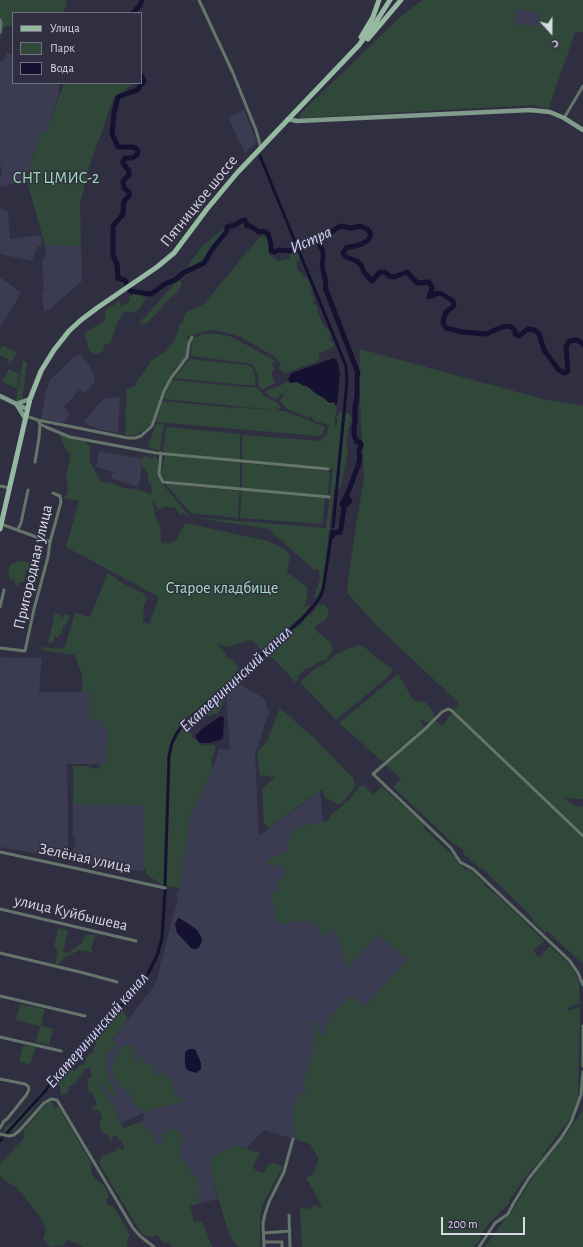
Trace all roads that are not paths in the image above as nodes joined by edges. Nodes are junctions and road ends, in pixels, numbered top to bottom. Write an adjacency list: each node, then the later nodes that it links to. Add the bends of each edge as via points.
1 (199, 0): 13 (street, via 233,74)
2 (379, 0): 7 (main road, via 370,24)
3 (390, 0): 7 (main road, Пятницкое шоссе)
4 (401, 0): 8 (main road, via 361,46)
5 (0, 20): 6 (street)
6 (0, 32)
7 (350, 55): 8 (main road, Пятницкое шоссе)
8 (345, 60): 11 (main road, Пятницкое шоссе)
9 (583, 86): 10 (street)
10 (564, 118): 11 (street, via 550,112 530,110 300,121); 12 (street)
11 (288, 119): 13 (main road, Пятницкое шоссе)
12 (583, 130)
13 (261, 148): 16 (main road, Пятницкое шоссе, via 237,173 162,264 97,308 74,327 54,350 41,371)
14 (192, 337): 20 (street, via 187,357 164,390 152,426 141,436 128,438)
15 (0, 396): 17 (street)
16 (30, 399): 17 (street); 18 (main road, Пятницкое шоссе)
17 (16, 404): 18 (street); 19 (street)
18 (27, 409): 19 (main road, Пятницкое шоссе)
19 (25, 417): 20 (street); 26 (main road, Пятницкое шоссе)
20 (38, 420): 21 (street)
21 (40, 424): 22 (street, via 70,437); 23 (street)
22 (162, 453): 24 (street); 29 (street, via 159,473 163,482)
23 (35, 462)
24 (328, 469)
25 (0, 486): 26 (street)
26 (9, 488): 30 (main road, Пятницкое шоссе)
27 (28, 490): 31 (street)
28 (53, 493): 32 (street, Пригородная улица, via 61,499)
29 (329, 497)
30 (1, 526): 31 (street)
31 (18, 530): 32 (street)
32 (50, 542): 35 (street, Пригородная улица, via 25,651)
33 (4, 590): 34 (street)
34 (0, 607)
35 (0, 648)
36 (583, 836): 43 (street, via 452,710 442,712 373,774 451,848 460,862 474,869 570,961)
37 (0, 852): 38 (street, Зелёная улица)
38 (165, 888)
39 (0, 909): 40 (street, улица Куйбышева)
40 (136, 941)
41 (0, 953): 42 (street)
42 (117, 982)
43 (583, 984)
44 (0, 996): 45 (street)
45 (85, 1016)
46 (583, 1026): 49 (street)
47 (0, 1037): 48 (street)
48 (61, 1051)
49 (583, 1066)
50 (583, 1072): 64 (street, via 582,1095 571,1122 529,1178 508,1214 495,1223)
51 (0, 1079): 52 (street, via 25,1084 29,1088 7,1119)
52 (2, 1120): 53 (street)
53 (0, 1128)
54 (0, 1134): 60 (street, via 11,1136 20,1130 47,1100 57,1100 133,1228)
55 (293, 1139): 58 (street, via 284,1172 265,1214)
56 (289, 1215): 57 (street)
57 (290, 1231): 58 (street); 63 (street)
58 (264, 1233): 59 (street)
59 (264, 1242): 61 (street); 62 (street, via 282,1242)
60 (154, 1247)
61 (264, 1247)
62 (282, 1247)
63 (290, 1247)
64 (479, 1247)

